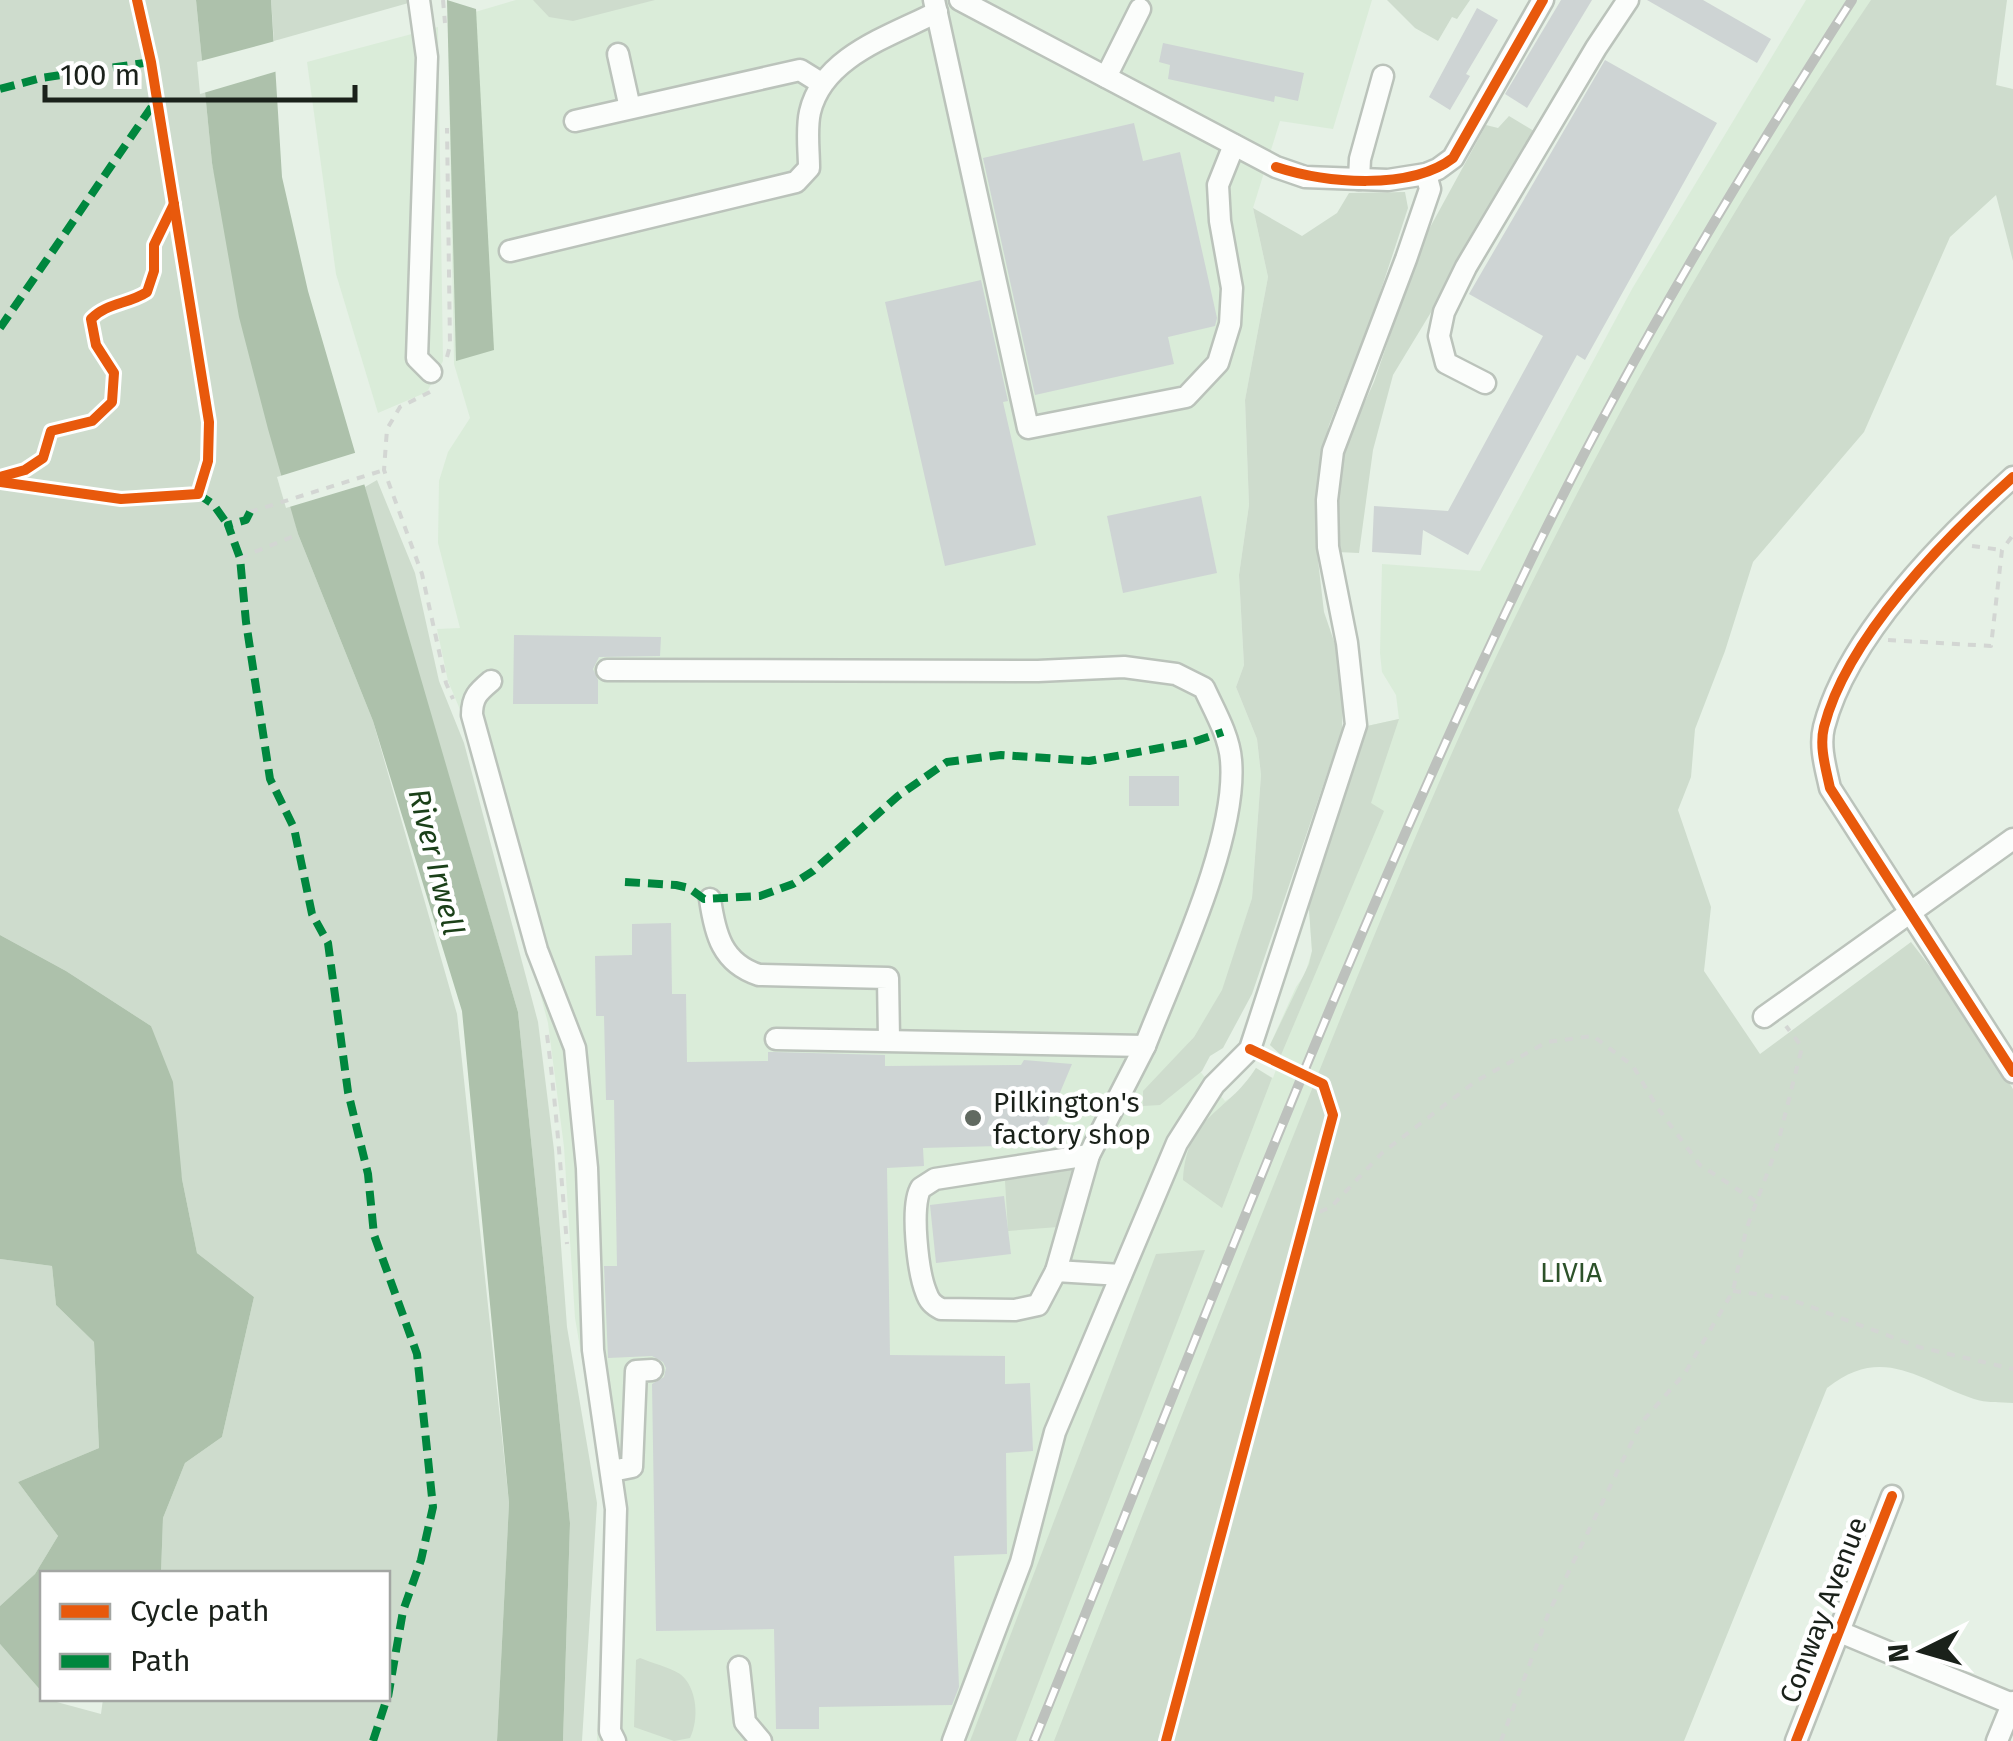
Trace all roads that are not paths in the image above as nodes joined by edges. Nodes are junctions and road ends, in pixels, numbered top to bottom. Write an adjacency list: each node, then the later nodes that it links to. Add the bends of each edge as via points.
1 (419, 0): 17 (street, via 427,57 417,358)
2 (1542, 0): 14 (street, via 1453,158)
3 (1628, 0): 18 (street, via 1444,312 1446,363)
4 (968, 2): 9 (street)
5 (935, 6): 10 (street, via 845,60); 13 (street, via 1028,428 1186,397 1218,363 1232,288 1218,185)
6 (1140, 9): 9 (street)
7 (618, 54): 11 (street)
8 (1383, 76): 15 (street)
9 (1106, 77): 13 (street)
10 (821, 83): 11 (street, via 800,70); 16 (street, via 809,114 808,168 796,182)
11 (630, 108): 12 (street)
12 (575, 121)
13 (1234, 145): 15 (street, via 1305,177)
14 (1426, 174): 15 (street); 32 (street, via 1430,189 1333,451 1328,547 1356,724 1250,1049 1214,1086 1176,1143)
15 (1359, 179)
16 (510, 251)
17 (431, 372)
18 (1484, 383)
19 (2013, 477): 24 (street, via 1900,593 1843,678 1822,730 1830,788)
20 (607, 670): 28 (street, via 1124,668 1176,674 1204,688 1231,756 1231,785 1208,883)
21 (492, 681): 34 (street, via 477,692 472,715 536,950 576,1048 594,1350)
22 (2013, 840): 24 (street)
23 (710, 899): 27 (street, via 720,944 742,970 888,978)
24 (1910, 912): 25 (street); 29 (street)
25 (1769, 1014)
26 (776, 1039): 27 (street)
27 (888, 1040): 28 (street)
28 (1145, 1046): 30 (street)
29 (2013, 1072)
30 (1089, 1156): 31 (street); 31 (street, via 935,1179 916,1195 924,1287 942,1310 1032,1308)
31 (1056, 1271): 32 (street)
32 (1121, 1275): 41 (street, via 1055,1432 1021,1562)
33 (652, 1370): 34 (street, via 636,1370 632,1467)
34 (612, 1471): 39 (street)
35 (1892, 1496): 36 (street, Conway Avenue)
36 (1840, 1632): 38 (street); 42 (street, Conway Avenue)
37 (739, 1667): 40 (street, via 746,1722)
38 (2012, 1703): 43 (street)
39 (615, 1741)
40 (761, 1741)
41 (953, 1741)
42 (1796, 1741)
43 (1997, 1741)

